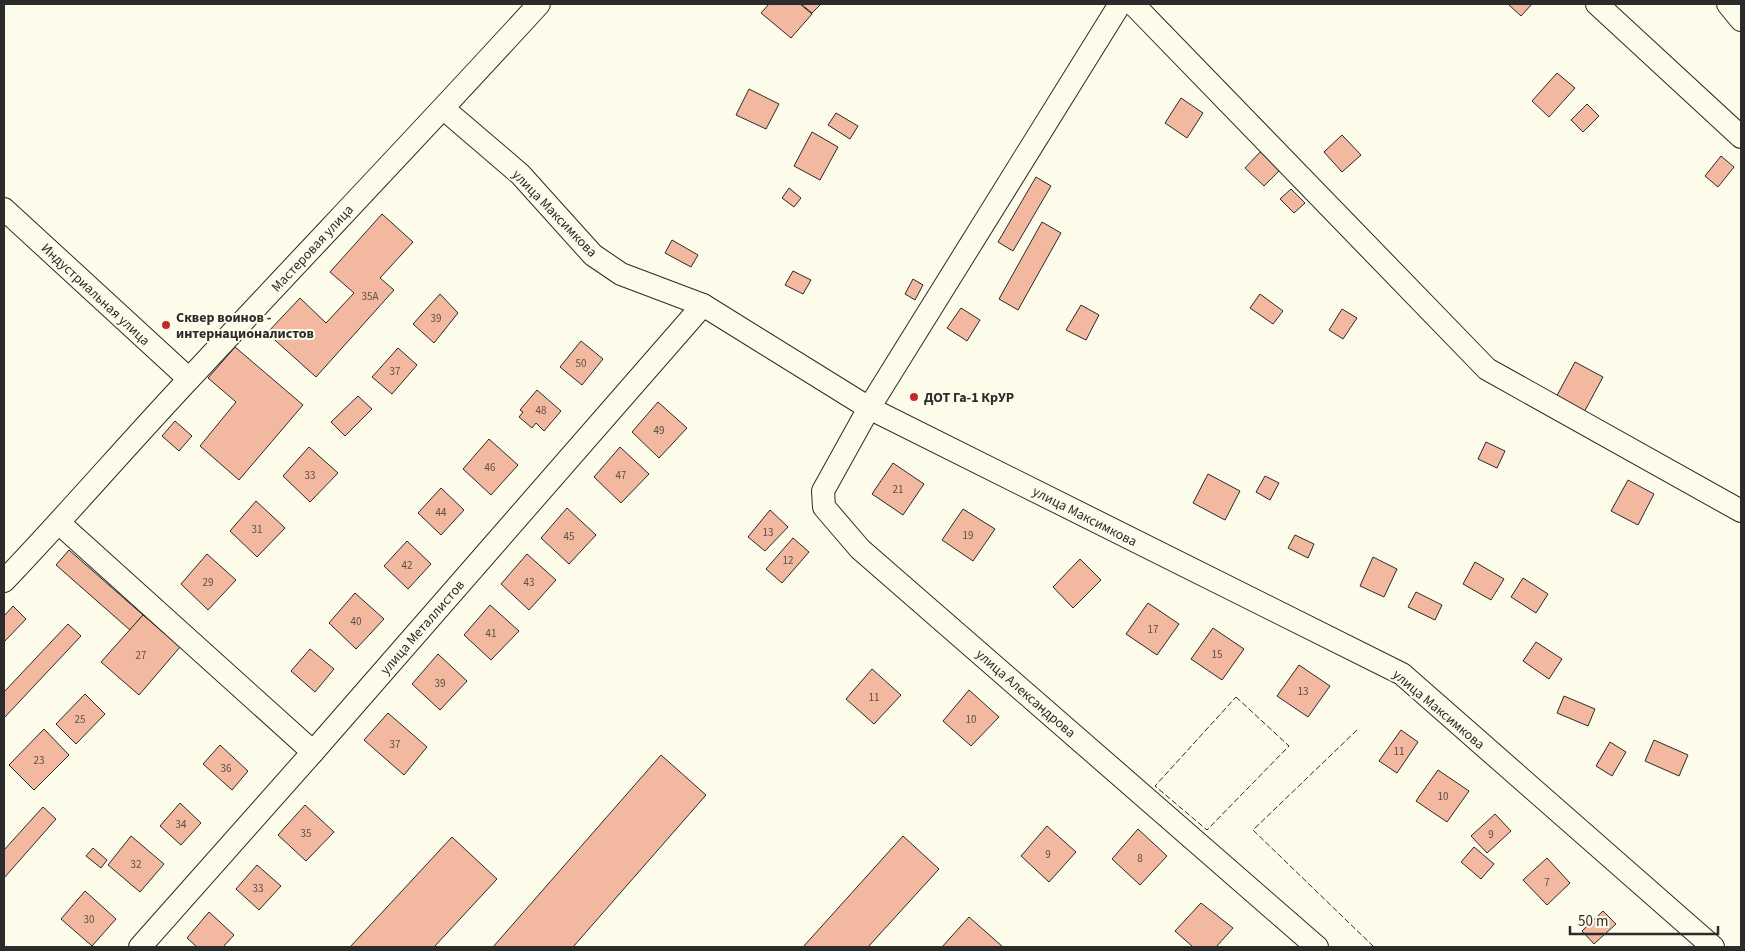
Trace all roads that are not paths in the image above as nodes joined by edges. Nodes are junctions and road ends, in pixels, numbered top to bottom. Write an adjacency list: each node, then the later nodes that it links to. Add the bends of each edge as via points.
1 (538, 4): 7 (street, Мастеровая улица)
2 (1120, 4): 12 (street, улица Александрова)
3 (1133, 4): 13 (street, via 1487,369)
4 (1597, 4): 8 (street)
5 (1728, 4): 6 (street)
6 (1741, 20)
7 (444, 108): 10 (street, улица Максимкова, via 520,174 593,255 621,274); 11 (street, Мастеровая улица)
8 (1741, 137)
9 (4, 209): 11 (street, Индустриальная улица)
10 (703, 305): 12 (street, улица Максимкова); 16 (street, улица Металлистов)
11 (189, 378): 14 (street, Мастеровая улица)
12 (868, 408): 18 (street, улица Александрова, via 823,491 824,507 860,549); 19 (street, улица Максимкова, via 1402,674)
13 (1741, 512)
14 (59, 523): 15 (street, Мастеровая улица); 16 (street)
15 (4, 581)
16 (313, 752): 17 (street, улица Металлистов)
17 (140, 947)
18 (1317, 947)
19 (1713, 947)

